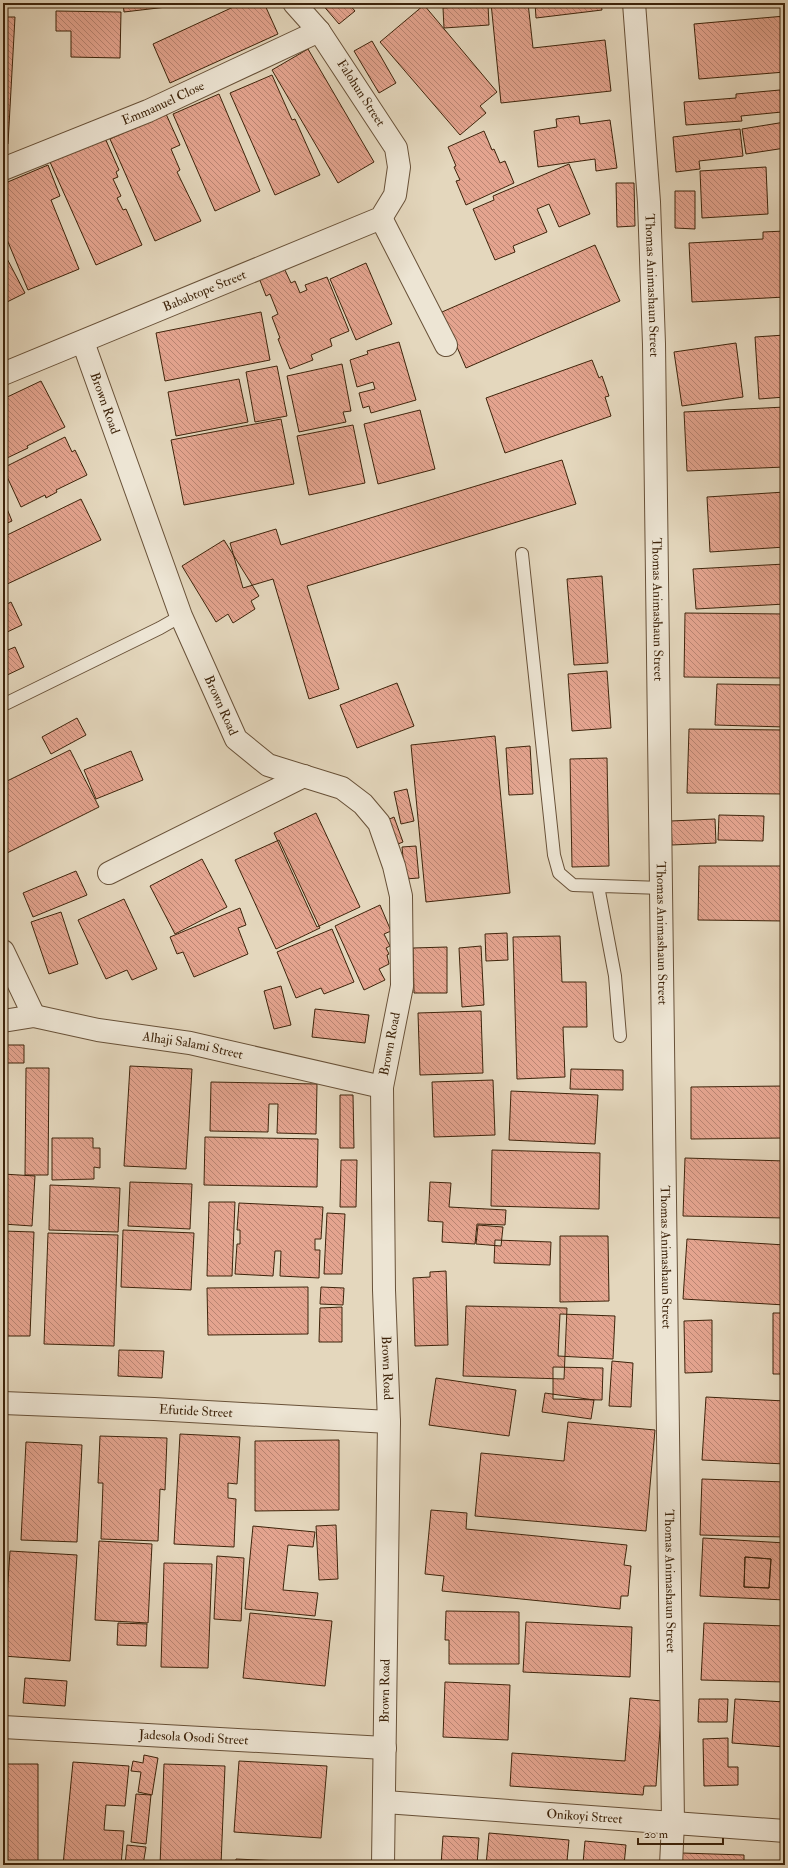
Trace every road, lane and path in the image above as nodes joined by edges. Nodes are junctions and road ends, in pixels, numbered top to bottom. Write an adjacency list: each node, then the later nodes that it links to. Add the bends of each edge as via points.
1 (294, 3): 3 (street, Falohun Street)
2 (634, 3): 15 (street, Thomas Animashaun Street, via 650,210)
3 (319, 31): 4 (street, Emmanuel Close, via 148,111); 5 (street, Falohun Street, via 396,148 399,167 395,195)
4 (3, 170)
5 (381, 218): 6 (street, Bababtope Street); 7 (street)
6 (83, 342): 8 (street, Bababtope Street); 10 (street, Brown Road)
7 (446, 345)
8 (3, 374)
9 (522, 554): 14 (lane, via 558,873 573,886)
10 (181, 616): 11 (lane); 12 (street, Brown Road, via 236,739 268,765)
11 (3, 705)
12 (304, 776): 13 (street); 20 (street, Brown Road, via 342,788 363,804 379,823 394,866 401,896 402,986)
13 (109, 874)
14 (598, 886): 15 (lane); 19 (lane, via 615,976)
15 (662, 888): 26 (street, Thomas Animashaun Street)
16 (3, 951): 17 (street)
17 (34, 1016): 18 (street, Alhaji Salami Street); 20 (street, Alhaji Salami Street, via 98,1030 190,1043)
18 (3, 1021)
19 (620, 1036)
20 (382, 1087): 22 (street, Brown Road, via 384,1290)
21 (3, 1403): 22 (street, Efutide Street)
22 (389, 1422): 24 (street, Brown Road)
23 (3, 1727): 24 (street, Jadesola Osodi Street)
24 (385, 1748): 25 (street, Brown Road)
25 (385, 1802): 26 (street, Onikoyi Street); 28 (street, Brown Road)
26 (673, 1823): 27 (street, Onikoyi Street); 29 (street, Thomas Animashaun Street)
27 (785, 1831)
28 (383, 1865)
29 (671, 1865)

